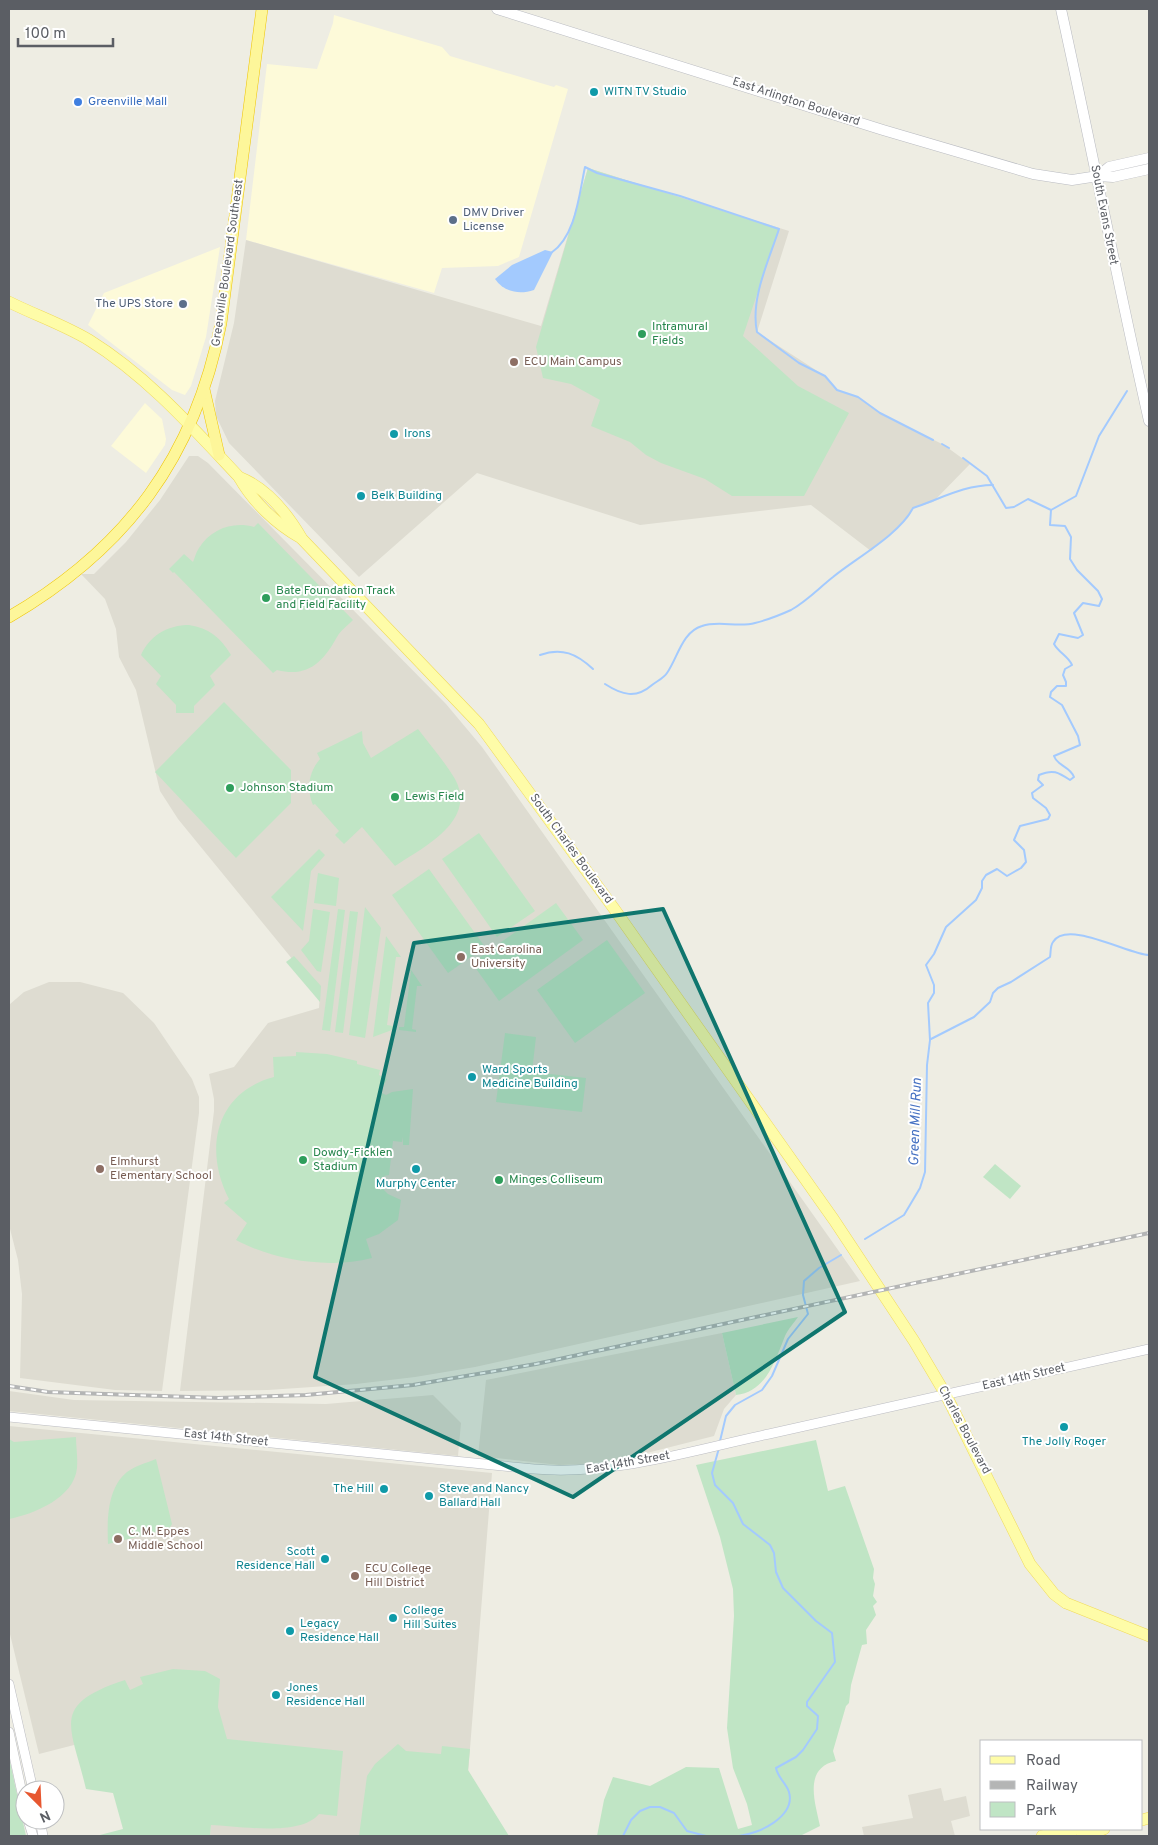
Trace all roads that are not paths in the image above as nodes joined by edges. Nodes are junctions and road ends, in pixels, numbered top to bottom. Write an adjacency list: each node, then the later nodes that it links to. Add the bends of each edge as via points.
1 (262, 9): 8 (highway, Greenville Boulevard Southeast, via 221,323)
2 (497, 9): 6 (main road, East Arlington Boulevard, via 1032,174 1072,180)
3 (1061, 9): 6 (main road, South Evans Street)
4 (1149, 158): 6 (main road, via 1109,166)
5 (1149, 169): 6 (main road, via 1113,177)
6 (1098, 176): 9 (main road, South Evans Street, via 1115,272)
7 (9, 302): 10 (main road, South Charles Boulevard, via 90,342 139,376)
8 (204, 389): 10 (highway, Greenville Boulevard Southeast); 11 (highway)
9 (1149, 421)
10 (190, 426): 11 (main road, South Charles Boulevard); 12 (highway, Greenville Boulevard Southeast, via 159,482 112,539 68,580)
11 (219, 455): 13 (main road, South Charles Boulevard, via 239,477 247,492 283,528 302,539 449,690 488,735)
12 (9, 617)
13 (808, 1184): 15 (main road, Charles Boulevard, via 871,1274)
14 (1149, 1349): 15 (street, East 14th Street)
15 (946, 1395): 16 (street, East 14th Street, via 599,1470 563,1472); 17 (main road, Charles Boulevard, via 1030,1564 1048,1588 1066,1603)
16 (9, 1417)
17 (1149, 1636)
18 (9, 1684): 21 (street)
19 (9, 1732): 20 (street)
20 (19, 1780)
21 (31, 1780)
22 (1096, 1830): 23 (main road)
23 (1081, 1832): 26 (main road)
24 (43, 1834): 25 (street)
25 (33, 1835)
26 (1042, 1836)

